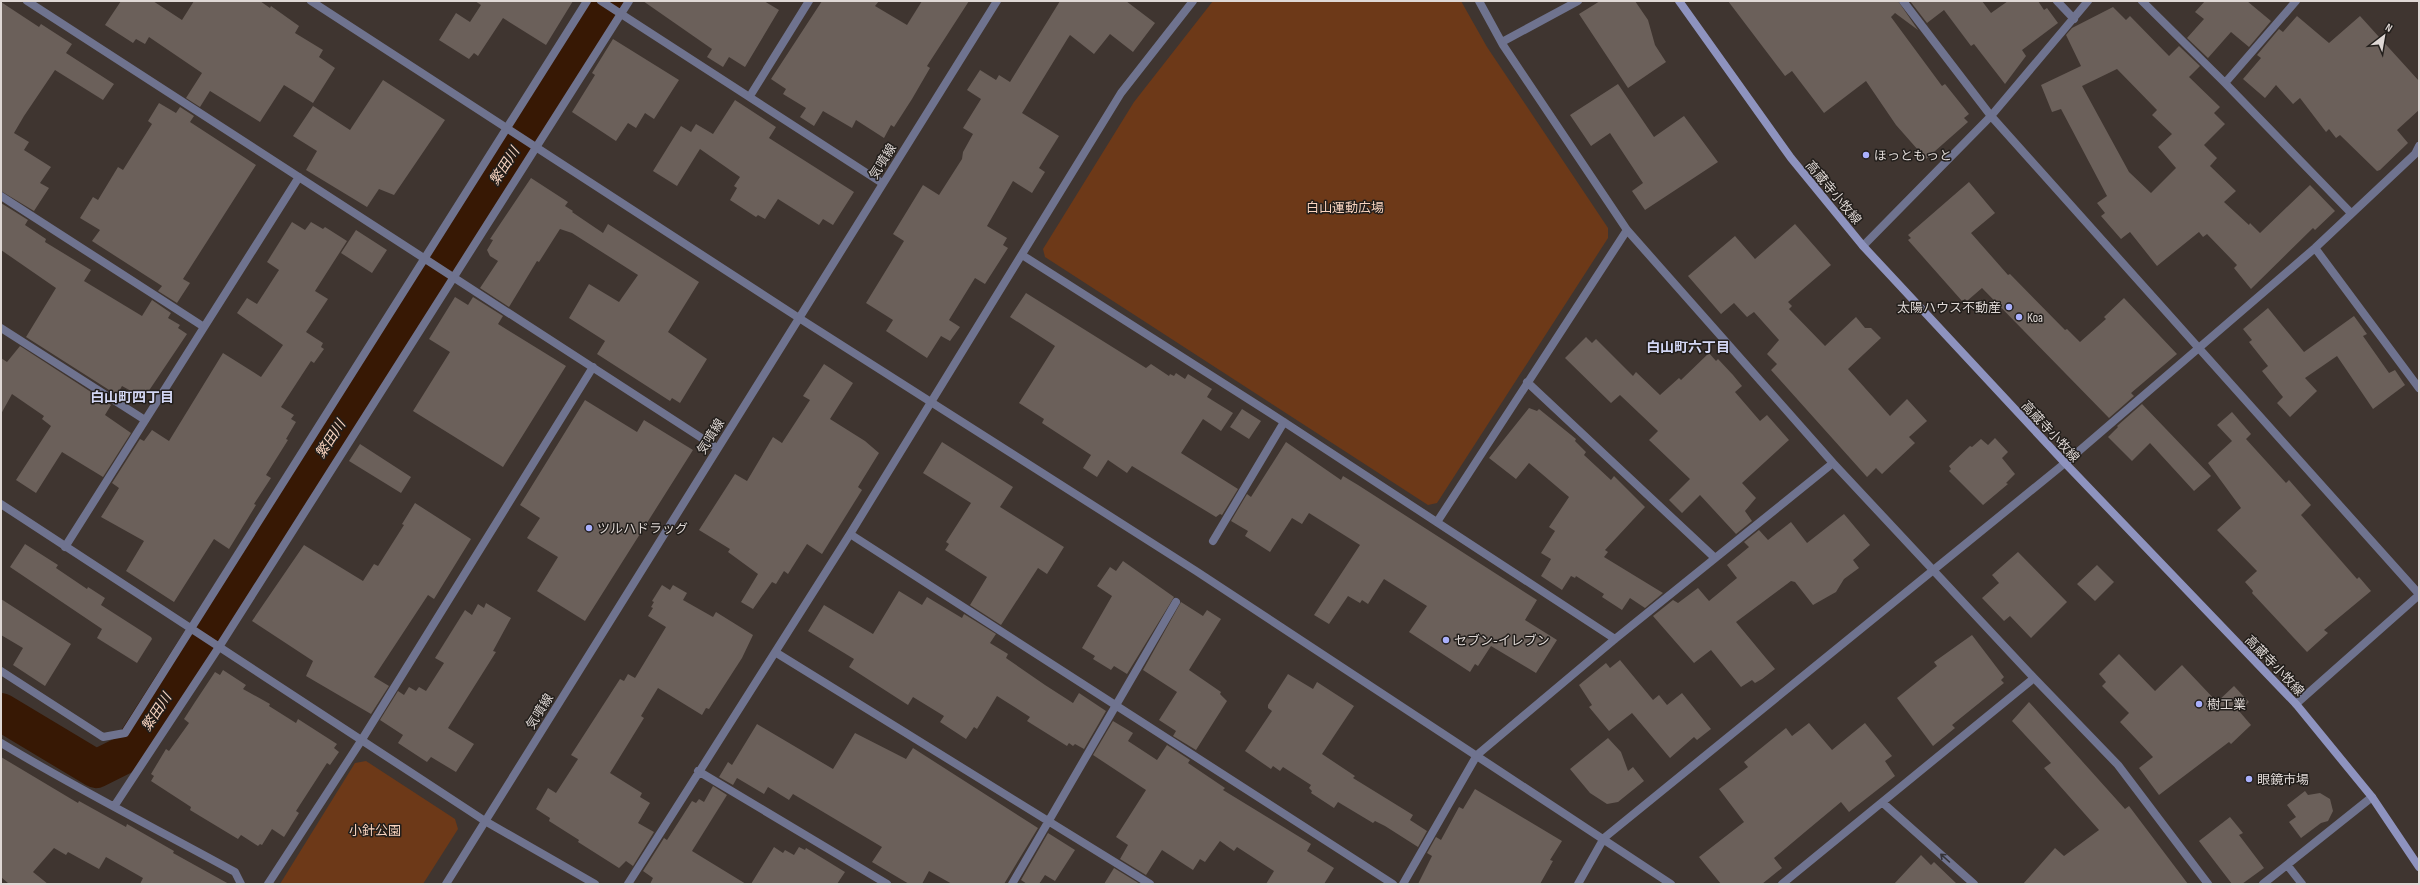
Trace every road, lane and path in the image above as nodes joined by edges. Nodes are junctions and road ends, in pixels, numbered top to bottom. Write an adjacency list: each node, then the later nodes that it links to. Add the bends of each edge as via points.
1 (27, 1): 27 (street)
2 (312, 1): 23 (street)
3 (588, 1): 23 (street)
4 (601, 1): 17 (street)
5 (629, 1): 17 (street)
6 (809, 1): 21 (street)
7 (996, 1): 28 (street, 気噴線)
8 (1193, 1): 34 (street, via 1121,93)
9 (1478, 1): 19 (street)
10 (1578, 1): 19 (street)
11 (1679, 1): 32 (main road, 高蔵寺小牧線, via 1791,158)
12 (1902, 1): 22 (street)
13 (2057, 1): 18 (street)
14 (2088, 1): 18 (street)
15 (2142, 1): 20 (street)
16 (2296, 1): 20 (street)
17 (621, 14): 21 (street); 24 (street)
18 (2074, 19): 22 (street)
19 (1502, 42): 31 (street)
20 (2225, 83): 30 (street)
21 (750, 96): 28 (street)
22 (1991, 116): 32 (street); 40 (street)
23 (509, 128): 24 (street); 35 (street)
24 (536, 146): 36 (street); 37 (street)
25 (2419, 146): 26 (street)
26 (2417, 156): 30 (street)
27 (300, 177): 35 (street); 38 (street)
28 (882, 183): 37 (street, 気噴線)
29 (1, 196): 38 (street)
30 (2351, 213): 33 (street)
31 (1627, 230): 42 (street); 49 (street)
32 (1863, 246): 48 (main road, 高蔵寺小牧線)
33 (2315, 248): 40 (street); 43 (street)
34 (1022, 255): 44 (street); 46 (street)
35 (425, 258): 36 (street); 59 (street)
36 (452, 276): 41 (street); 61 (street)
37 (799, 318): 44 (street); 47 (street, 気噴線)
38 (204, 327): 45 (street)
39 (1, 328): 45 (street)
40 (2198, 348): 48 (street); 57 (street)
41 (592, 367): 47 (street); 67 (street)
42 (1527, 382): 51 (street); 55 (street)
43 (2419, 388)
44 (931, 403): 52 (street); 69 (street, via 1196,571)
45 (145, 420): 54 (street)
46 (1284, 422): 51 (street); 53 (street)
47 (717, 448): 74 (street, 気噴線)
48 (2065, 463): 56 (street); 65 (main road, 高蔵寺小牧線)
49 (1833, 464): 55 (street); 56 (street)
50 (1, 504): 54 (street)
51 (1437, 522): 60 (street)
52 (850, 534): 62 (street); 66 (street)
53 (1213, 541)
54 (65, 546): 59 (street)
55 (1715, 558): 60 (street)
56 (1933, 570): 64 (street); 76 (street)
57 (2419, 594): 65 (street)
58 (1176, 602): 66 (street)
59 (190, 629): 61 (street); 63 (street, via 125,733 103,737)
60 (1616, 639): 69 (street)
61 (219, 647): 67 (street); 73 (street)
62 (775, 652): 70 (street); 75 (street)
63 (1, 671)
64 (2034, 678): 72 (street); 93 (street, via 2118,765)
65 (2296, 704): 71 (main road, 高蔵寺小牧線)
66 (1117, 705): 75 (street); 87 (street)
67 (361, 741): 74 (street); 80 (street)
68 (1, 743): 73 (street, via 63,781)
69 (1477, 755): 76 (street); 88 (street)
70 (698, 771): 83 (street); 84 (street)
71 (2372, 797): 77 (street, via 2294,858); 78 (main road, 高蔵寺小牧線)
72 (1883, 803): 91 (street); 92 (street, one-way to 72)
73 (115, 806): 79 (street, via 235,872)
74 (485, 821): 81 (street, 気噴線); 82 (street)
75 (1049, 821): 85 (street); 86 (street)
76 (1604, 838): 89 (street); 90 (street)
77 (2288, 866): 94 (street); 95 (street)
78 (2419, 867)
79 (242, 884)
80 (268, 884)
81 (446, 884)
82 (596, 884)
83 (628, 884)
84 (887, 884)
85 (1012, 884)
86 (1150, 884)
87 (1393, 884)
88 (1404, 884)
89 (1578, 884)
90 (1671, 884)
91 (1782, 884)
92 (1974, 884)
93 (2208, 884)
94 (2263, 884)
95 (2302, 884)

